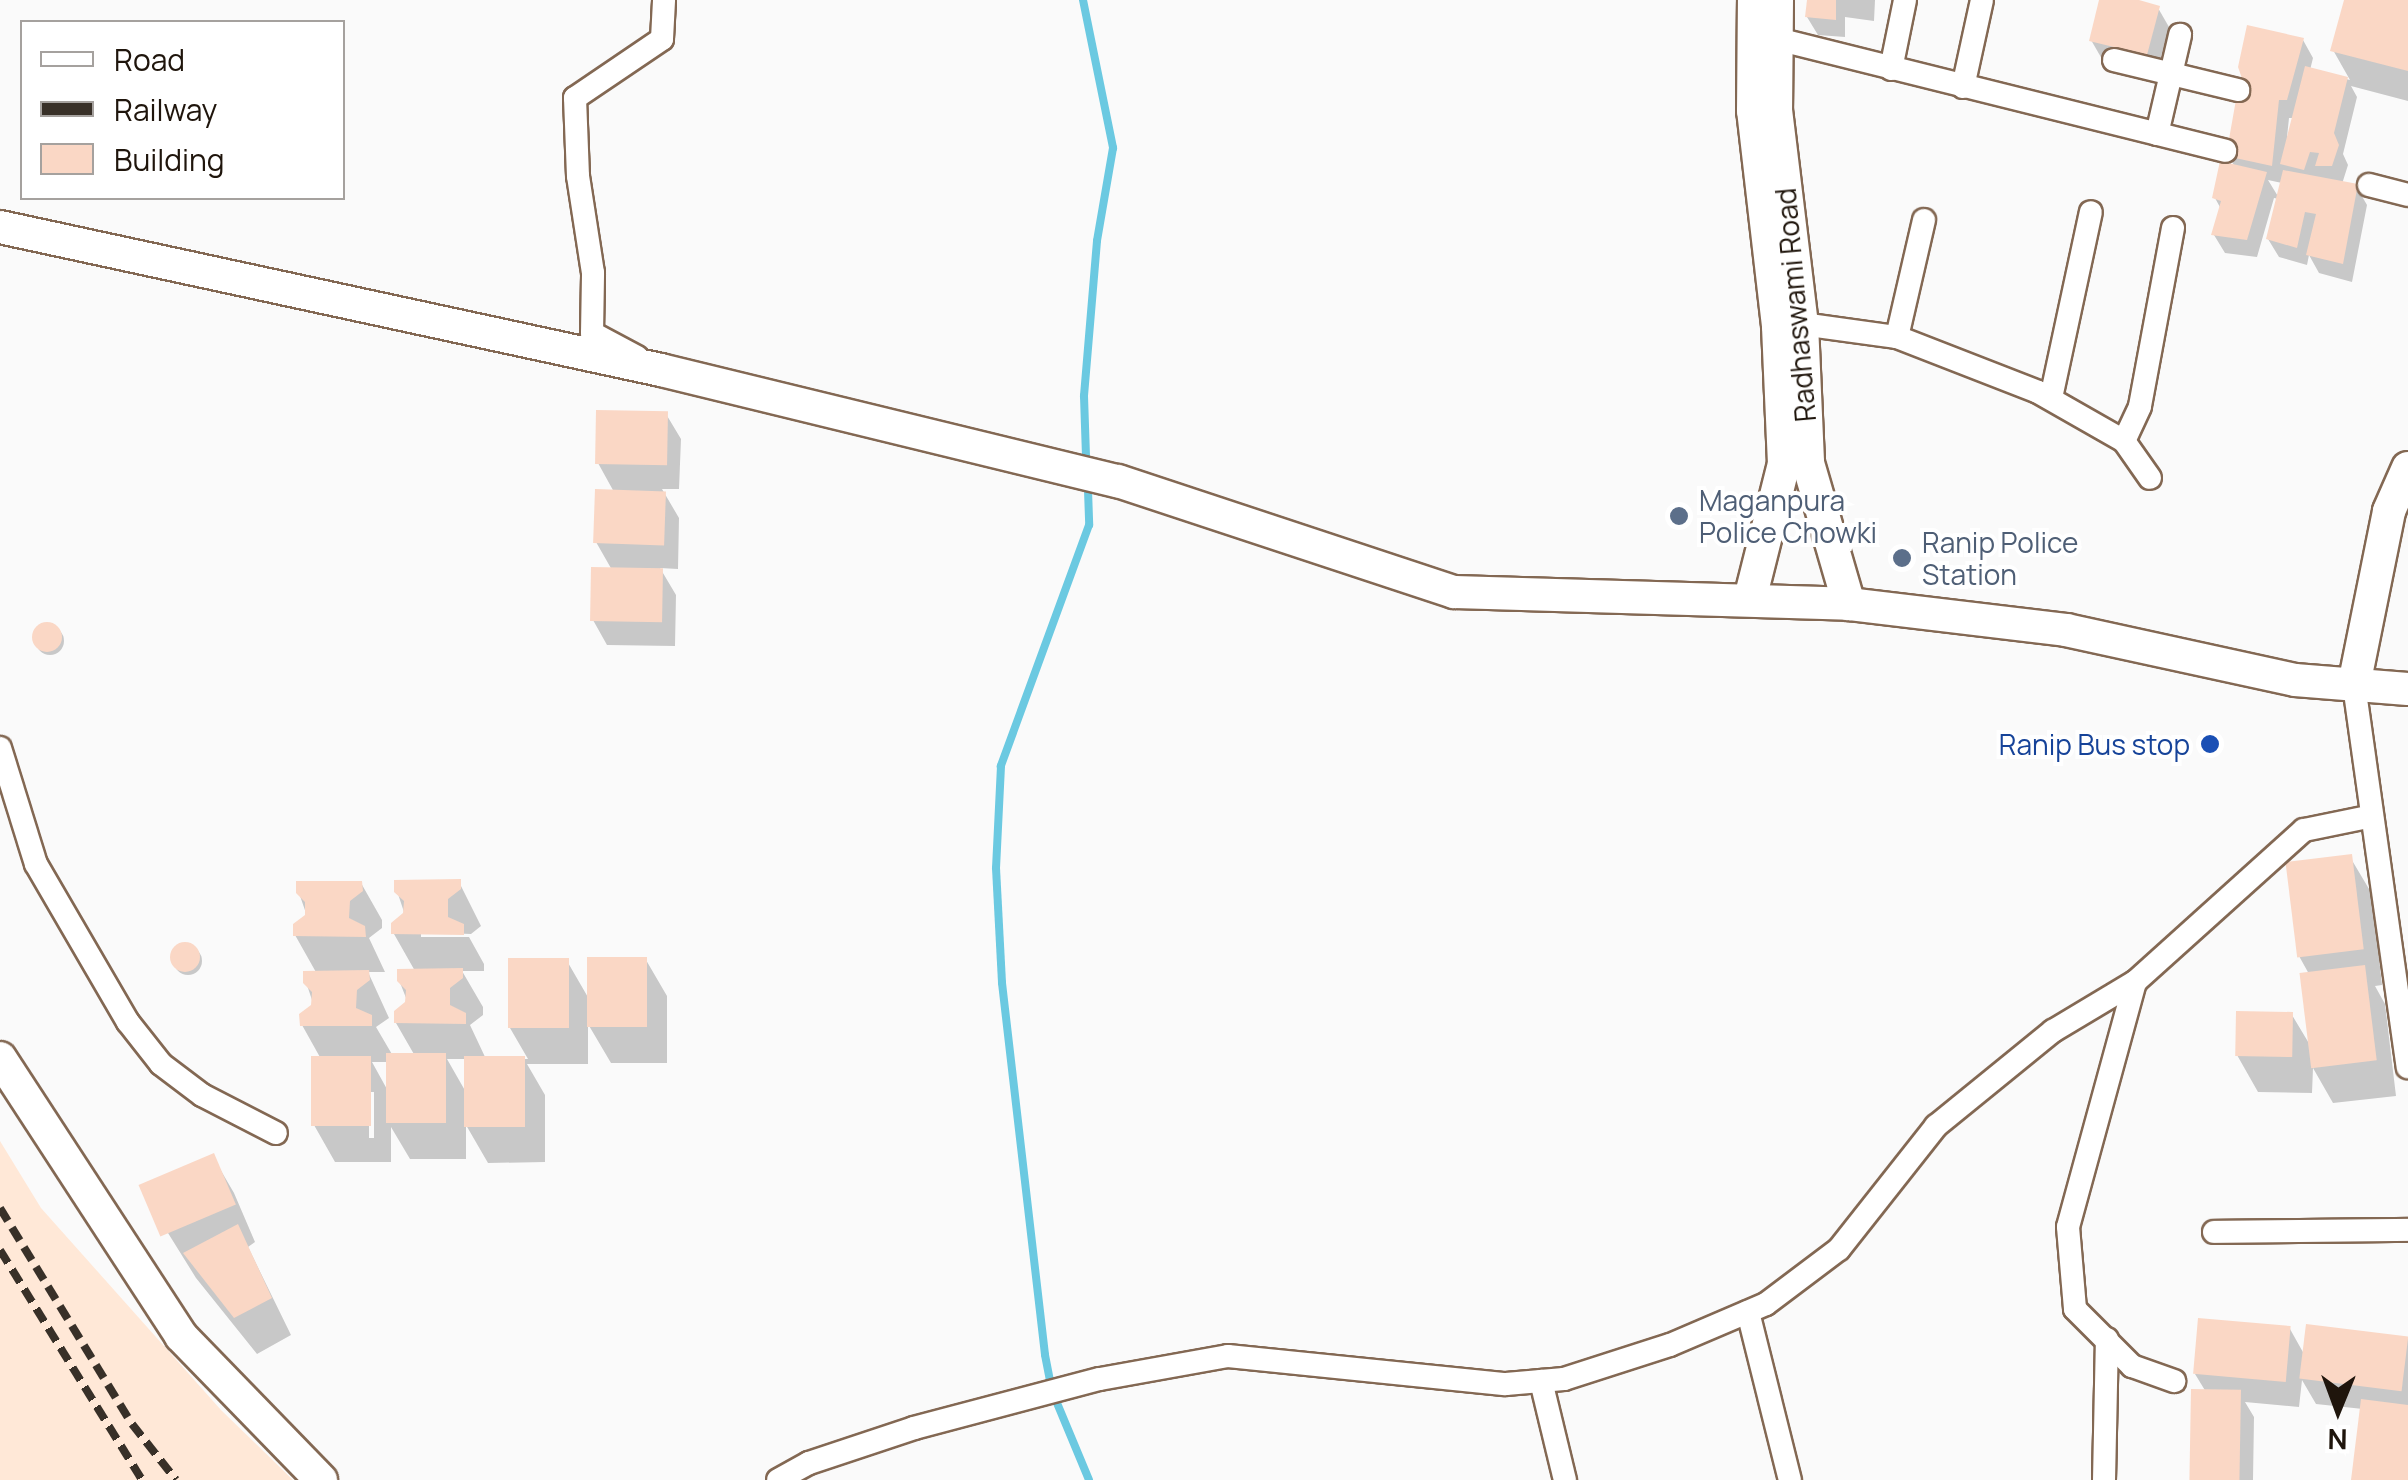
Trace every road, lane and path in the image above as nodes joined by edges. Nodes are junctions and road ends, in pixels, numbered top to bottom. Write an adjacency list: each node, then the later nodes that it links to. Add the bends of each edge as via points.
1 (664, 0): 23 (street, via 662,39 575,98 578,176 593,272 592,333)
2 (1754, 0): 28 (street, Radhaswami Road, via 1753,111 1778,326 1784,464)
3 (1778, 0): 7 (street, Radhaswami Road)
4 (1904, 0): 9 (street)
5 (1982, 0): 11 (street)
6 (2180, 36): 10 (street)
7 (1777, 39): 9 (street); 21 (street, Radhaswami Road, via 1776,110)
8 (2114, 60): 10 (street)
9 (1891, 69): 11 (street)
10 (2171, 74): 12 (street); 13 (street)
11 (1963, 87): 13 (street)
12 (2238, 90)
13 (2158, 134): 14 (street)
14 (2225, 150)
15 (2368, 184): 16 (street)
16 (2408, 195)
17 (2091, 212): 24 (street)
18 (1924, 220): 22 (street)
19 (0, 227): 23 (street)
20 (2172, 228): 25 (street, via 2140,406)
21 (1802, 324): 22 (street); 29 (street, Radhaswami Road, via 1808,463)
22 (1897, 337): 24 (street)
23 (662, 370): 28 (street, via 1118,481 1454,592)
24 (2051, 398): 25 (street)
25 (2124, 440): 27 (street)
26 (2408, 468): 30 (street, via 2389,511)
27 (2150, 478)
28 (1750, 599): 29 (street)
29 (1849, 604): 30 (street, via 2066,630 2295,680)
30 (2354, 684): 31 (street); 33 (street)
31 (2408, 689)
32 (0, 748): 37 (street, via 36,864 128,1022 161,1064 202,1095)
33 (2372, 816): 34 (street, via 2304,830); 36 (street)
34 (2134, 982): 40 (street, via 2053,1031 1936,1126 1839,1249); 41 (street, via 2068,1227 2075,1308)
35 (0, 1058): 44 (street, via 181,1336)
36 (2408, 1067)
37 (276, 1132)
38 (2408, 1230): 39 (street)
39 (2214, 1232)
40 (1748, 1312): 42 (street, via 1670,1345); 47 (street)
41 (2106, 1340): 43 (street, via 2132,1366); 48 (street)
42 (1541, 1381): 45 (street, via 1506,1384 1228,1356 1100,1379 914,1428); 46 (street)
43 (2174, 1381)
44 (321, 1480)
45 (778, 1480)
46 (1565, 1480)
47 (1790, 1480)
48 (2104, 1480)

